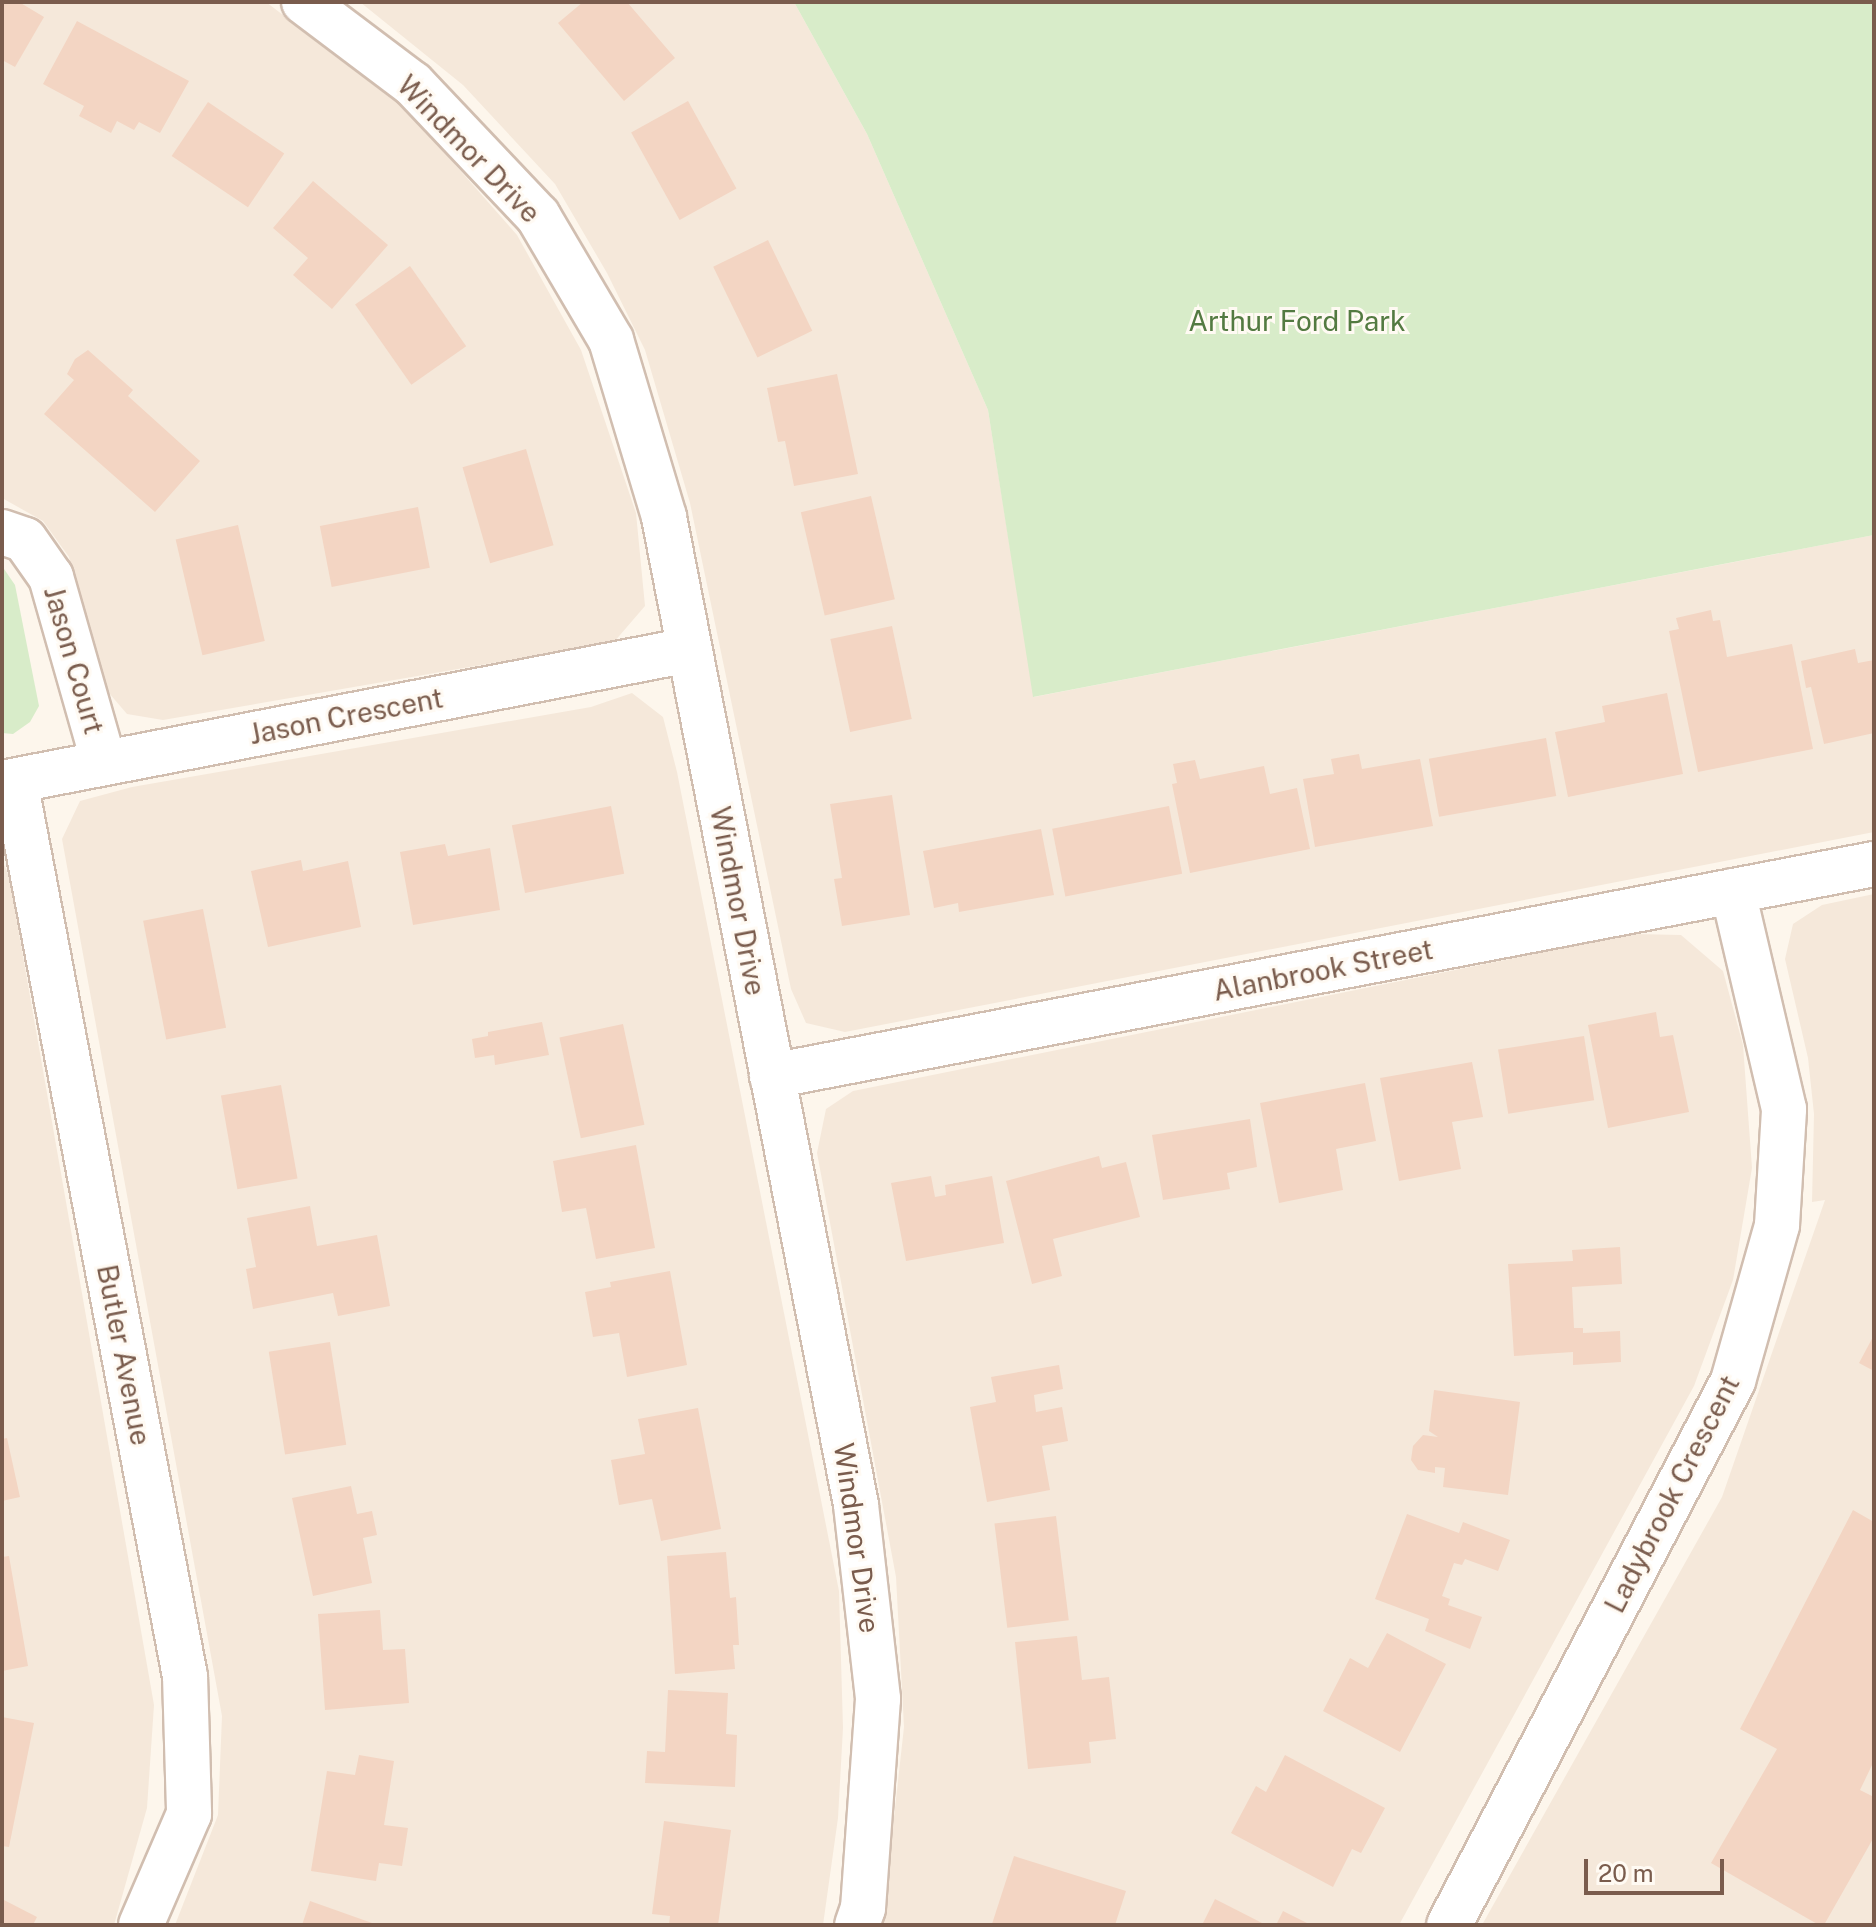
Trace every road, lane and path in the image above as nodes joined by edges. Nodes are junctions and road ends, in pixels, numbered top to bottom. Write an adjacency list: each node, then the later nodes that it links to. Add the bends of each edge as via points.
1 (304, 2): 3 (street, Windmor Drive, via 413,84 538,216 611,340 664,517)
2 (2, 532): 4 (street, Jason Court, via 25,540 51,577)
3 (689, 650): 4 (street, Jason Crescent); 8 (street, Windmor Drive)
4 (104, 763): 5 (street, Jason Crescent)
5 (8, 782): 9 (street, Butler Avenue, via 185,1676 189,1814)
6 (1874, 864): 7 (street, Alanbrook Street)
7 (1733, 891): 8 (street, Alanbrook Street); 11 (street, Ladybrook Crescent, via 1784,1109 1777,1225 1733,1381)
8 (772, 1076): 10 (street, Windmor Drive, via 856,1505 878,1699 863,1908)
9 (141, 1925)
10 (857, 1925)
11 (1449, 1925)

